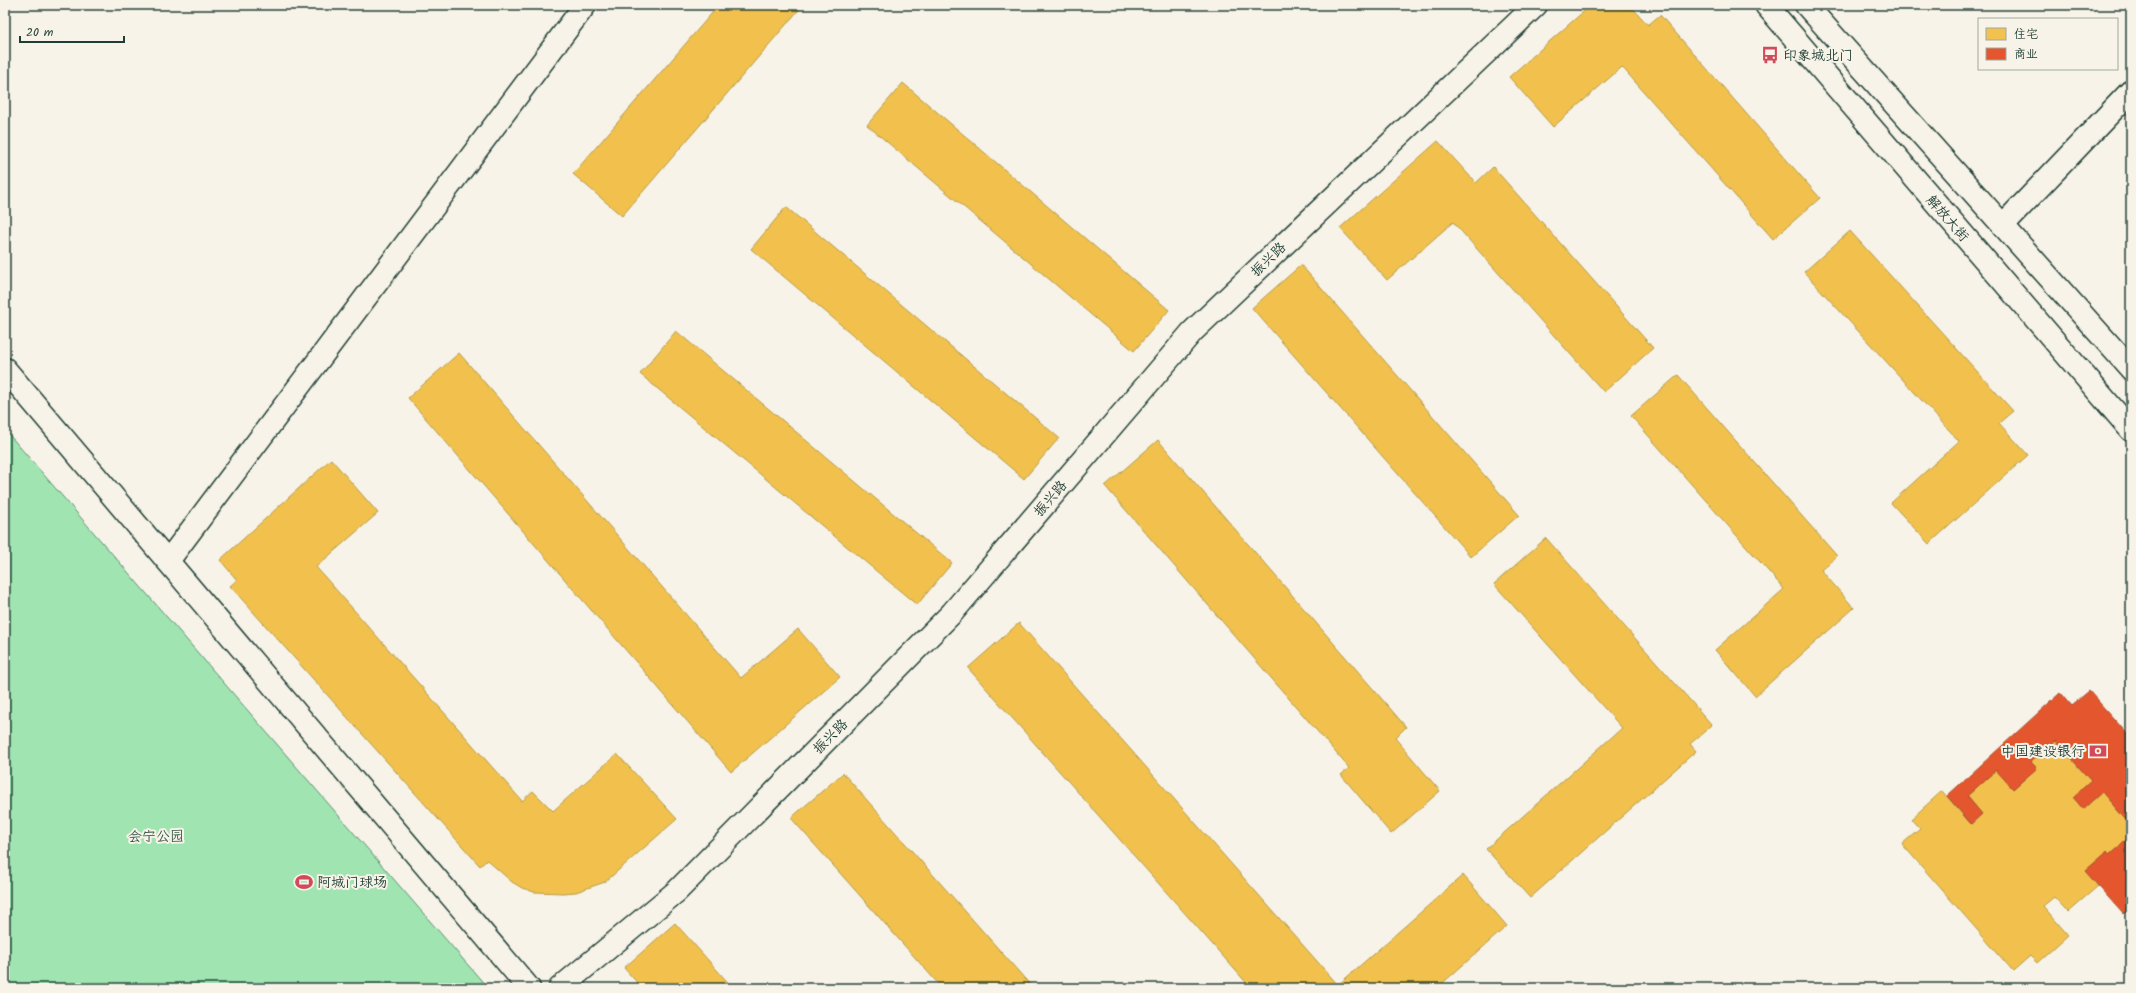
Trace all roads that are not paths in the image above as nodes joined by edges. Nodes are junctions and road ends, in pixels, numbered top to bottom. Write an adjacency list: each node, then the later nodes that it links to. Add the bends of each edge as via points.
1 (585, 5): 10 (street)
2 (1536, 5): 12 (street, 振兴路, via 1192,332 952,613 677,890)
3 (1766, 5): 9 (street, 解放大街)
4 (1806, 5): 6 (street)
5 (2131, 91): 6 (street)
6 (2003, 225): 8 (street)
7 (5, 369): 10 (street)
8 (2131, 369)
9 (2131, 430)
10 (168, 561): 11 (street)
11 (529, 988)
12 (560, 988)

